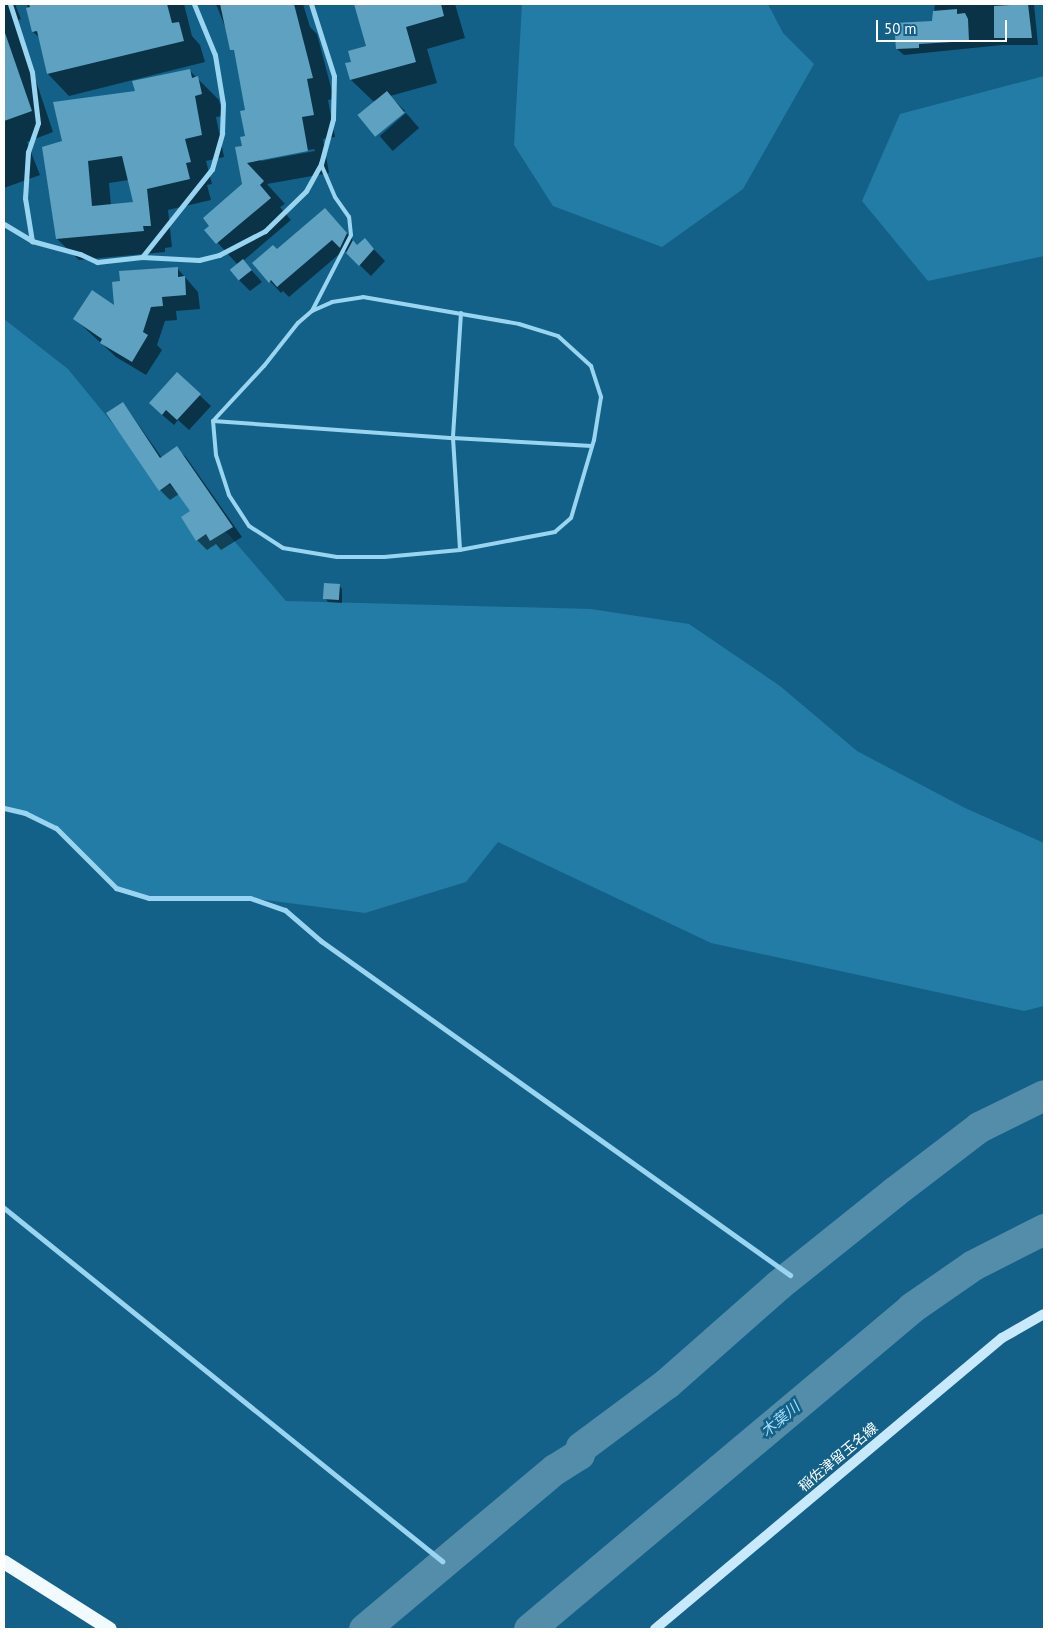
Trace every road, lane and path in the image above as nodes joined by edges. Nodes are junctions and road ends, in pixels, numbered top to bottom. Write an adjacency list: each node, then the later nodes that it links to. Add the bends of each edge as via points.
1 (10, 4): 6 (street, via 32,72 38,123 28,152 25,198 26,221)
2 (194, 4): 7 (street, via 215,55 223,104 222,133 212,169)
3 (311, 4): 4 (street, via 334,76 333,118)
4 (321, 164): 7 (street, via 306,191 265,231 218,255 199,260); 8 (lane, via 349,216 351,235)
5 (4, 224): 6 (street)
6 (32, 241): 7 (street, via 97,262)
7 (142, 257)
8 (312, 311): 9 (lane, via 332,302 363,297); 10 (lane)
9 (461, 313): 11 (lane); 12 (lane, via 558,336 591,366 601,397)
10 (213, 421): 11 (lane); 13 (lane, via 216,455 229,495 249,526 283,548 337,557 384,557)
11 (453, 438): 12 (lane); 13 (lane)
12 (592, 446): 13 (lane, via 571,518 555,532)
13 (460, 550)
14 (4, 808): 16 (street, via 25,812 56,828 116,888 149,898 250,898 285,910 321,941)
15 (4, 1208): 18 (street)
16 (790, 1276)
17 (1044, 1314): 21 (main road, 稲佐津留玉名線, via 1002,1338)
18 (442, 1561)
19 (4, 1562): 20 (highway)
20 (110, 1629)
21 (656, 1629)

